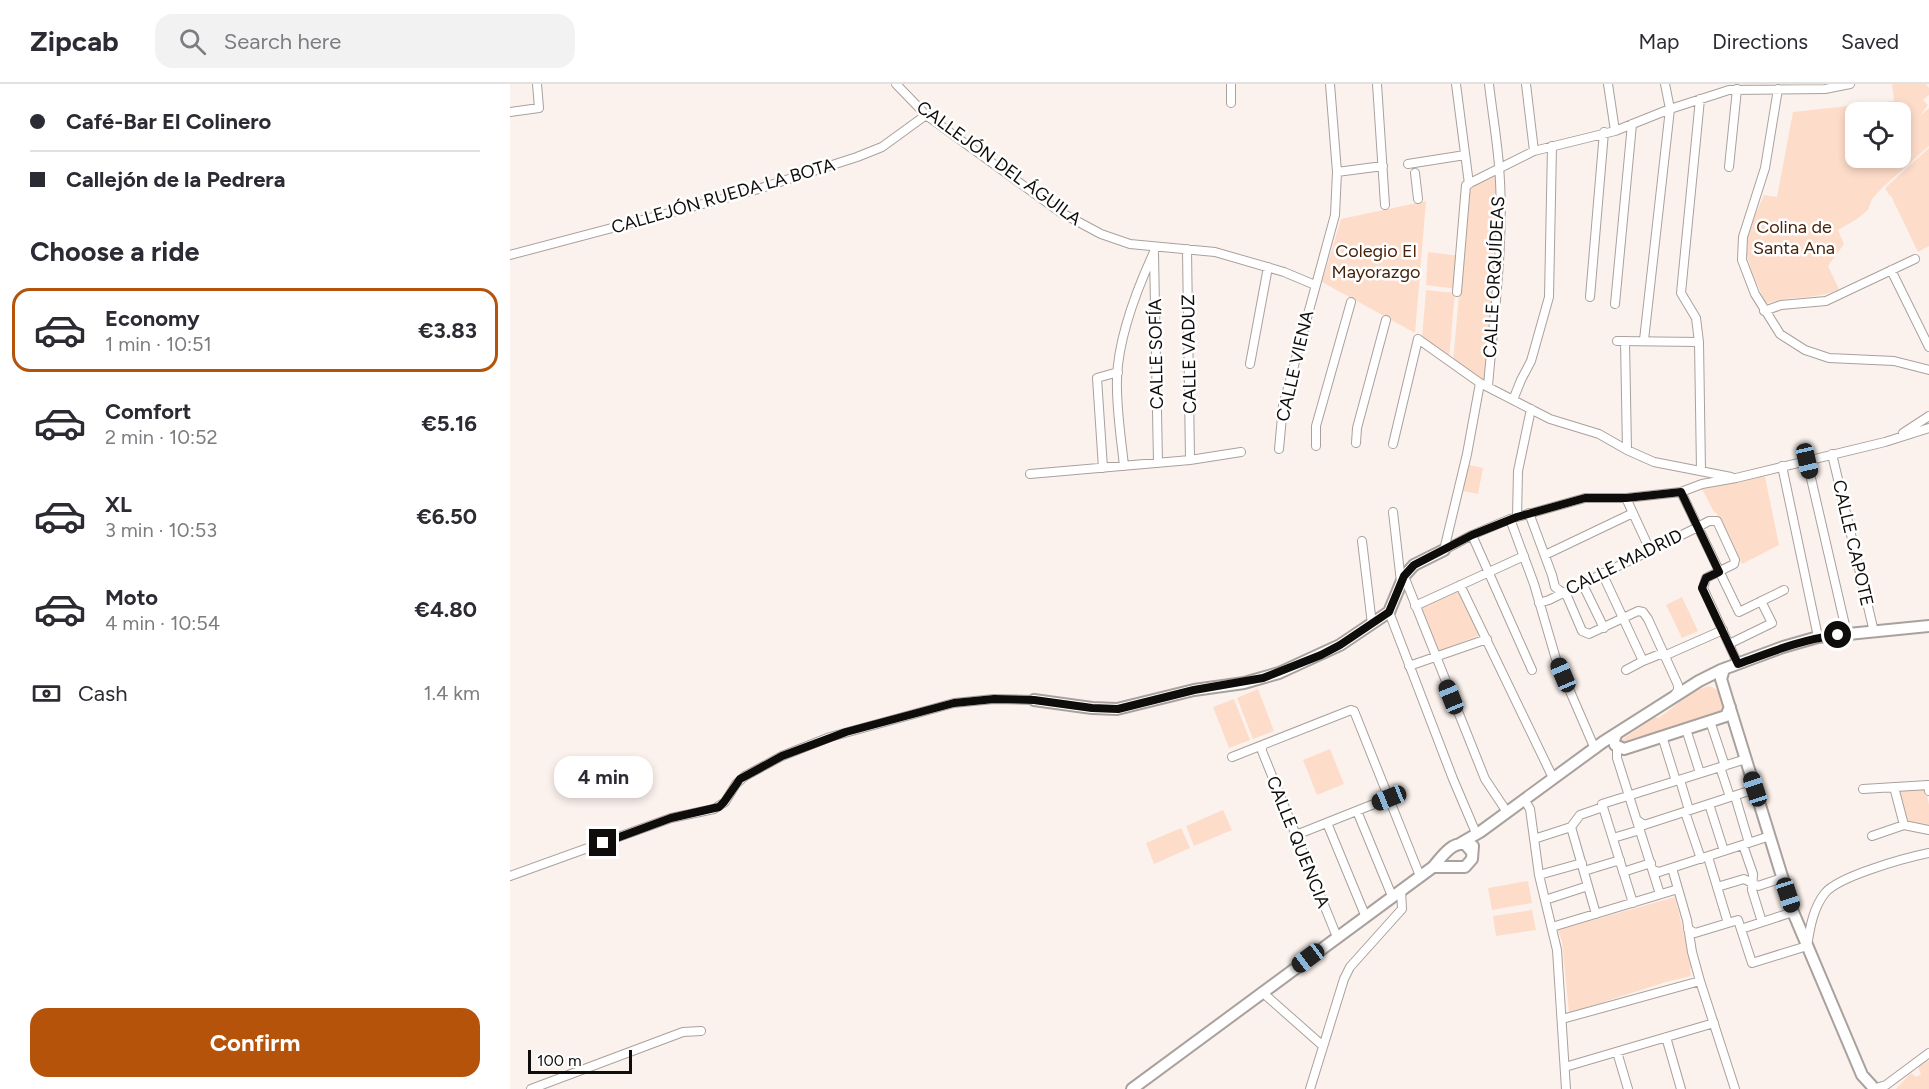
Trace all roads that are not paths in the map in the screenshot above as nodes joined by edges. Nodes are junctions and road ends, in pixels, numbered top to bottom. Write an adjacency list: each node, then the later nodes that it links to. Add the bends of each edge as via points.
1 (537, 84): 17 (street, via 539,108)
2 (896, 84): 18 (street, CALLEJÓN DEL ÁGUILA)
3 (1231, 84): 15 (street)
4 (1330, 84): 29 (street, CALLE VIENA)
5 (1377, 84): 26 (street)
6 (1456, 84): 24 (street)
7 (1489, 84): 27 (street, CALLE ORQUÍDEAS)
8 (1526, 84): 23 (street)
9 (1608, 84): 20 (street)
10 (1665, 84): 16 (street)
11 (1845, 85): 12 (street)
12 (1783, 87): 13 (street); 45 (street, via 1765,168 1741,248 1742,260)
13 (1731, 88): 14 (street); 28 (street)
14 (1700, 99): 16 (street); 48 (street, via 1681,293 1696,318)
15 (1231, 103)
16 (1670, 109): 19 (street); 47 (street)
17 (510, 112)
18 (927, 116): 34 (street, CALLEJÓN DEL ÁGUILA, via 1060,212 1101,234); 36 (street, CALLEJÓN RUEDA LA BOTA, via 882,147 857,157 752,191)
19 (1632, 124): 20 (street); 44 (street)
20 (1615, 131): 21 (street)
21 (1604, 132): 22 (street); 42 (street)
22 (1552, 146): 23 (street); 54 (street, via 1549,297 1531,361)
23 (1534, 150): 27 (street)
24 (1465, 155): 25 (street); 31 (street)
25 (1408, 164)
26 (1383, 166): 29 (street); 33 (street)
27 (1499, 167): 31 (street); 53 (street, CALLE ORQUÍDEAS, via 1499,261)
28 (1729, 167)
29 (1337, 172): 40 (street, CALLE VIENA, via 1335,215)
30 (1415, 173): 32 (street)
31 (1468, 185): 41 (street)
32 (1418, 199)
33 (1385, 205)
34 (1154, 249): 35 (street, CALLEJÓN DEL ÁGUILA); 52 (street, via 1136,292); 68 (street, CALLE SOFÍA)
35 (1187, 249): 38 (street, CALLEJÓN DEL ÁGUILA, via 1215,252); 66 (street, CALLE VADUZ)
36 (510, 255)
37 (1915, 259): 39 (street)
38 (1268, 267): 40 (street, CALLEJÓN DEL ÁGUILA); 50 (street)
39 (1891, 270): 45 (street, via 1826,301 1781,304); 49 (street)
40 (1315, 285): 62 (street, CALLE VIENA, via 1283,406)
41 (1457, 292)
42 (1590, 297)
43 (1352, 302): 61 (street, via 1316,426)
44 (1615, 304)
45 (1764, 312): 51 (street, via 1780,334 1805,350 1829,358 1894,361)
46 (1386, 320): 59 (street, via 1356,428)
47 (1644, 340): 48 (street); 63 (street, via 1621,341)
48 (1699, 342): 72 (street)
49 (1928, 343)
50 (1250, 363)
51 (1929, 370)
52 (1118, 372): 69 (street); 71 (street, via 1097,378)
53 (1484, 385): 54 (street); 60 (street, via 1418,339); 85 (street, CALLE ORQUÍDEAS)
54 (1513, 400): 55 (street)
55 (1531, 409): 63 (street, via 1599,434); 80 (street, via 1518,471)
56 (1929, 416): 58 (street)
57 (1929, 428): 58 (street)
58 (1892, 440): 65 (street)
59 (1356, 443)
60 (1393, 444)
61 (1316, 446)
62 (1279, 448)
63 (1627, 450): 72 (street, via 1671,466)
64 (1241, 452): 66 (street)
65 (1832, 454): 67 (street); 105 (street, CALLE CAPOTE)
66 (1190, 460): 68 (street)
67 (1807, 461): 70 (street); 106 (street)
68 (1158, 463): 69 (street)
69 (1124, 466): 71 (street)
70 (1782, 466): 74 (street); 107 (street)
71 (1103, 468): 73 (street)
72 (1701, 471): 74 (street)
73 (1030, 474)
74 (1736, 478): 75 (street)
75 (1681, 492): 76 (street); 81 (street)
76 (1626, 498): 78 (street, via 1585,498); 79 (street)
77 (1393, 512): 91 (street)
78 (1529, 513): 80 (street); 86 (street)
79 (1633, 513): 84 (street); 86 (street)
80 (1514, 518): 82 (street); 87 (street)
81 (1698, 527): 84 (street, CALLE MADRID); 89 (street); 89 (street, CALLE MADRID, via 1709,521 1720,524 1734,564)
82 (1472, 535): 85 (street); 88 (street)
83 (1362, 541): 101 (street)
84 (1650, 549): 90 (street, CALLE MADRID)
85 (1444, 550): 91 (street, via 1414,565)
86 (1545, 555): 95 (street, via 1555,587)
87 (1524, 556): 88 (street); 97 (street)
88 (1489, 571): 93 (street); 116 (street)
89 (1719, 572): 96 (street, via 1739,612); 104 (street, via 1706,578 1702,588)
90 (1602, 573): 92 (street, CALLE MADRID); 100 (street)
91 (1402, 580): 98 (street); 99 (street)
92 (1582, 583): 95 (street, CALLE MADRID); 103 (street)
93 (1460, 585): 98 (street); 108 (street)
94 (1784, 590): 96 (street)
95 (1561, 593): 97 (street, CALLE MADRID); 103 (street, via 1567,596 1582,631 1589,634)
96 (1761, 601): 109 (street, via 1772,623)
97 (1539, 603): 127 (street, via 1556,659)
98 (1415, 606): 111 (street)
99 (1389, 612): 101 (street); 114 (street)
100 (1624, 618): 103 (street); 110 (street, via 1638,611 1646,614); 112 (street)
101 (1372, 624): 120 (street, via 1301,665 1244,683 1194,690 1118,709)
102 (1929, 626): 105 (street)
103 (1605, 628)
104 (1723, 630): 109 (street); 110 (street)
105 (1874, 632): 106 (street)
106 (1847, 634): 107 (street)
107 (1818, 638): 113 (street)
108 (1487, 639): 111 (street); 132 (street)
109 (1729, 644): 113 (street)
110 (1663, 654): 112 (street); 119 (street, via 1678,688)
111 (1435, 656): 114 (street); 146 (street, via 1485,779)
112 (1643, 661): 117 (street)
113 (1738, 664): 115 (street)
114 (1409, 666): 153 (street)
115 (1724, 669): 118 (street); 121 (street, via 1721,679)
116 (1532, 670)
117 (1626, 670)
118 (1695, 685): 119 (street); 121 (street, via 1712,683 1721,687)
119 (1673, 697): 125 (street)
120 (1034, 700): 174 (street, via 954,703 830,737 745,776 714,809 671,818)
121 (1728, 701): 122 (street, via 1726,716); 129 (street)
122 (1710, 721): 123 (street); 130 (street)
123 (1686, 729): 124 (street); 131 (street)
124 (1662, 736): 125 (street, via 1624,748); 133 (street)
125 (1616, 742): 127 (street); 138 (street)
126 (1262, 746): 128 (street); 140 (street, via 1354,711); 154 (street, CALLE QUENCIA)
127 (1598, 747): 132 (street)
128 (1232, 757)
129 (1746, 759): 130 (street); 136 (street)
130 (1722, 766): 131 (street); 139 (street)
131 (1700, 773): 133 (street)
132 (1553, 778): 141 (street)
133 (1678, 780): 138 (street); 145 (street)
134 (1894, 787): 135 (street); 137 (street); 149 (street)
135 (1928, 788)
136 (1755, 789): 139 (street); 155 (street)
137 (1863, 789)
138 (1629, 796): 143 (street); 147 (street)
139 (1732, 797): 142 (street); 160 (street)
140 (1389, 798): 144 (street); 175 (street)
141 (1524, 799): 146 (street); 157 (street, via 1530,809)
142 (1709, 804): 145 (street); 161 (street)
143 (1603, 806): 150 (street, via 1580,815); 158 (street)
144 (1357, 811): 148 (street); 181 (street)
145 (1687, 811): 147 (street, via 1644,825); 165 (street)
146 (1507, 812): 153 (street)
147 (1637, 820): 151 (street)
148 (1327, 823): 154 (street); 186 (street)
149 (1904, 825): 152 (street); 156 (street)
150 (1571, 827): 157 (street); 169 (street)
151 (1640, 830): 158 (street); 170 (street)
152 (1929, 830)
153 (1478, 833): 159 (street); 163 (street)
154 (1296, 835): 194 (street, CALLE QUENCIA)
155 (1770, 836): 160 (street); 176 (street)
156 (1872, 836)
157 (1534, 838): 173 (street)
158 (1613, 838): 166 (street)
159 (1461, 843): 162 (street, via 1454,844); 163 (street)
160 (1746, 844): 161 (street); 177 (street)
161 (1724, 851): 165 (street)
162 (1448, 852): 167 (street); 168 (street, via 1448,860)
163 (1472, 852): 168 (street, via 1468,865)
164 (1929, 853): 188 (street, via 1836,885 1826,892)
165 (1704, 858): 171 (street); 179 (street)
166 (1620, 861): 169 (street); 172 (street)
167 (1433, 867): 168 (street); 175 (street)
168 (1455, 867)
169 (1583, 867): 173 (street); 178 (street)
170 (1652, 867): 171 (street, via 1659,872); 172 (street); 182 (street)
171 (1672, 868): 180 (street)
172 (1623, 872): 184 (street)
173 (1539, 875): 183 (street)
174 (510, 876)
175 (1420, 876): 181 (street)
176 (1782, 878): 177 (street, via 1758,885); 187 (street)
177 (1752, 882): 179 (street, via 1744,879); 190 (street)
178 (1588, 886): 183 (street); 185 (street)
179 (1717, 887): 189 (street)
180 (1678, 889): 182 (street); 192 (street)
181 (1397, 893): 186 (street); 202 (street, via 1402,909 1350,967)
182 (1660, 894): 184 (street)
183 (1545, 900): 191 (street)
184 (1633, 903): 185 (street)
185 (1596, 914): 191 (street)
186 (1365, 915): 194 (street)
187 (1795, 916): 188 (street, via 1804,924); 190 (street); 195 (street)
188 (1812, 920): 195 (street)
189 (1728, 922): 192 (street, via 1696,933); 193 (street, via 1738,920)
190 (1762, 922): 193 (street)
191 (1552, 927): 198 (street)
192 (1688, 929): 196 (street)
193 (1741, 929): 195 (street, via 1752,963)
194 (1337, 937): 197 (street)
195 (1807, 946): 206 (street, via 1862,1076)
196 (1701, 981): 198 (street); 199 (street)
197 (1262, 992): 202 (street); 208 (street)
198 (1562, 1019): 205 (street)
199 (1714, 1023): 201 (street); 213 (street)
200 (701, 1031): 207 (street, via 683,1032)
201 (1666, 1037): 203 (street); 212 (street)
202 (1323, 1046): 209 (street)
203 (1617, 1052): 205 (street); 211 (street)
204 (1929, 1053): 206 (street, via 1886,1085)
205 (1565, 1068): 210 (street)
206 (1872, 1088)
207 (531, 1089)
208 (1132, 1089)
209 (1310, 1089)
210 (1566, 1089)
211 (1628, 1089)
212 (1681, 1089)
213 (1735, 1089)

